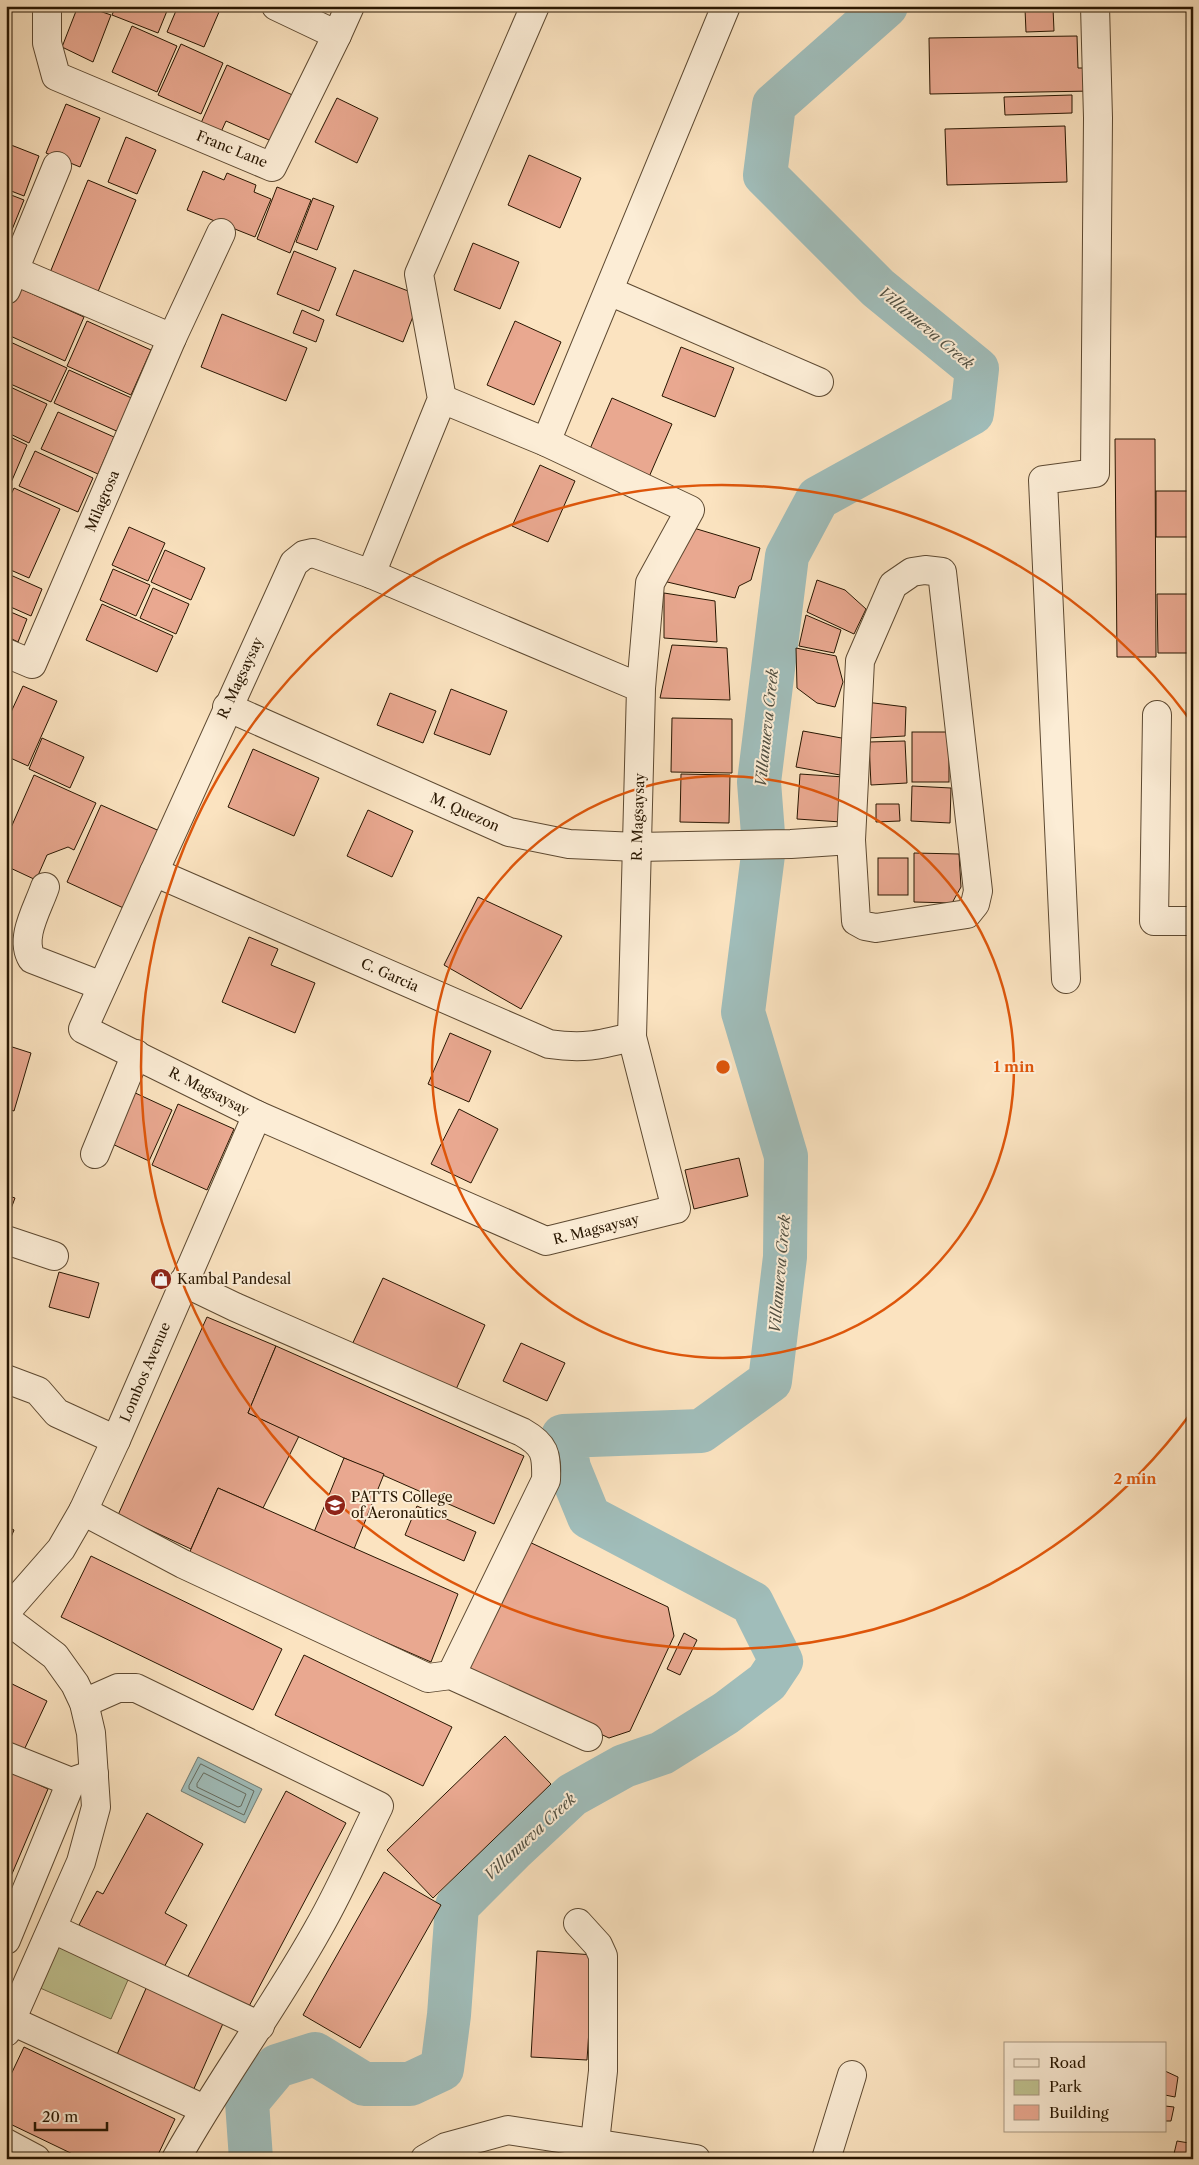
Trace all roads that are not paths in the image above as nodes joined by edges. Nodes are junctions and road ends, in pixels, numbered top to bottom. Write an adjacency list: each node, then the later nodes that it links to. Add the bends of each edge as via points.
1 (47, 6): 7 (street, Franc Lane, via 47,43 56,76 272,167)
2 (276, 6): 7 (street)
3 (350, 6): 7 (street, Franc Lane)
4 (536, 6): 14 (street, via 419,274)
5 (726, 6): 11 (street)
6 (1094, 6): 26 (street, via 1098,118 1095,473 1043,480)
7 (337, 35)
8 (58, 166): 10 (street)
9 (221, 233): 12 (street, Milagrosa)
10 (10, 280): 12 (street)
11 (609, 291): 13 (street); 15 (street)
12 (172, 338): 17 (street, Milagrosa, via 32,664)
13 (819, 382)
14 (442, 399): 15 (street); 16 (street)
15 (546, 442): 18 (street, R. Magsaysay, via 690,510 650,583)
16 (371, 574): 18 (street, R. Magsaysay); 19 (street, R. Magsaysay, via 313,554 304,555 294,563)
17 (6, 653)
18 (641, 688): 22 (street, R. Magsaysay)
19 (227, 707): 22 (street, M. Quezon, via 510,832 568,844); 23 (street, R. Magsaysay)
20 (1157, 715): 25 (street, via 1154,921)
21 (851, 840): 21 (street, via 860,661 893,585 912,572 942,572 978,892 975,904 967,914 876,928 865,926 856,921); 22 (street, M. Quezon)
22 (637, 847): 28 (street, R. Magsaysay)
23 (154, 872): 27 (street, R. Magsaysay); 28 (street, C. Garcia, via 549,1044 588,1047)
24 (45, 887): 27 (street, via 29,932 28,953 32,959)
25 (1193, 921)
26 (1066, 979)
27 (102, 986): 29 (street, R. Magsaysay, via 83,1029)
28 (632, 1037): 30 (street, R. Magsaysay, via 676,1208 546,1241)
29 (136, 1054): 30 (street, R. Magsaysay); 31 (street)
30 (257, 1115): 34 (street, Lombos Avenue)
31 (95, 1154)
32 (6, 1240): 33 (street)
33 (54, 1256)
34 (183, 1282): 36 (street, Lombos Avenue); 40 (street, via 536,1440 547,1463 546,1480)
35 (6, 1379): 36 (street, via 38,1390 57,1413)
36 (116, 1440): 37 (street, Lombos Avenue)
37 (83, 1511): 38 (street, Lombos Avenue, via 61,1549); 40 (street, via 183,1564 428,1678)
38 (6, 1612)
39 (6, 1619): 41 (street, via 54,1656 75,1684)
40 (451, 1675): 42 (street)
41 (84, 1703): 44 (street, via 90,1733); 49 (street, via 118,1688 136,1688 379,1806 319,1928)
42 (588, 1737)
43 (6, 1756): 44 (street)
44 (83, 1778): 46 (street, via 96,1807 84,1853); 47 (street)
45 (578, 1924): 52 (street, via 598,1945 603,1956 603,2071)
46 (53, 1929): 48 (street); 49 (street)
47 (6, 1940)
48 (11, 2012): 51 (street)
49 (260, 2026): 51 (street)
50 (852, 2075): 59 (street)
51 (204, 2109): 56 (street)
52 (595, 2142): 54 (street); 57 (street, via 508,2130 446,2147)
53 (6, 2144): 55 (street)
54 (668, 2156): 58 (street)
55 (36, 2159)
56 (176, 2159)
57 (425, 2159)
58 (696, 2159)
59 (826, 2159)

